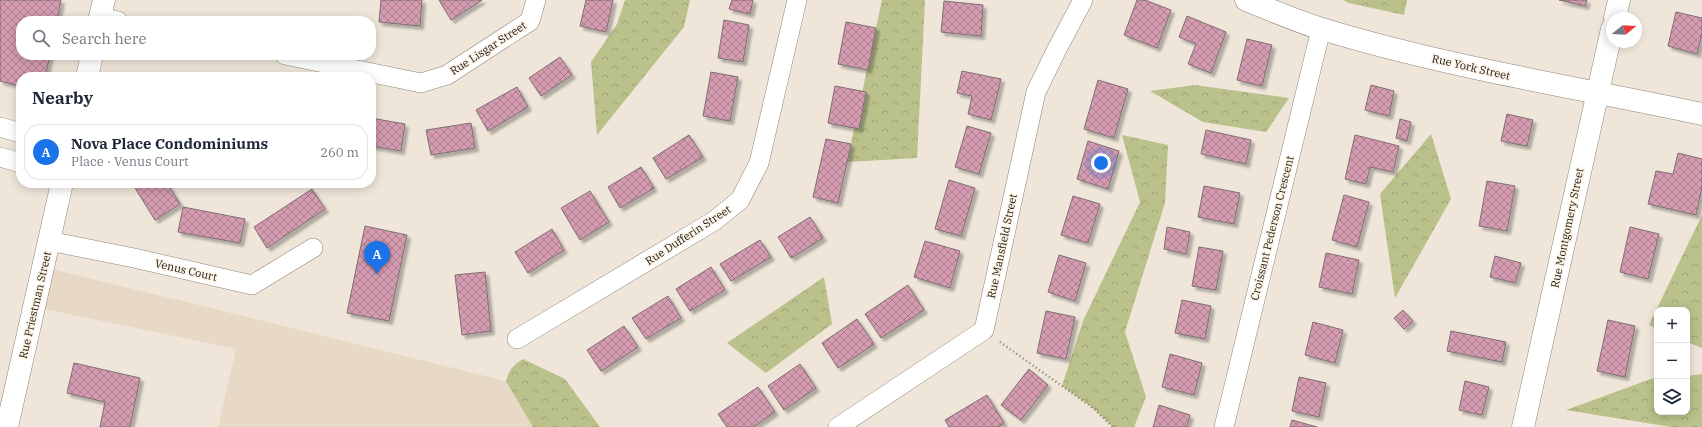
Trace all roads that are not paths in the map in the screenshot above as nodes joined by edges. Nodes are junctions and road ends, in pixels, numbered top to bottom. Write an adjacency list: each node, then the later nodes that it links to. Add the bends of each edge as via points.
1 (536, 0): 13 (street, Rue Lisgar Street, via 530,21 447,75 422,83)
2 (797, 0): 23 (street, Rue Dufferin Street, via 759,163 740,200 714,220)
3 (1083, 0): 25 (street, Rue Mansfield Street, via 1036,92 984,330)
4 (1246, 0): 7 (street, Rue York Street)
5 (1619, 0): 6 (street)
6 (1616, 12)
7 (1321, 29): 14 (street, Rue York Street, via 1510,76); 26 (street, Croissant Pederson Crescent)
8 (1607, 48): 14 (street, Rue Montgomery Street)
9 (91, 60): 11 (street)
10 (309, 60): 12 (street, Rue Lisgar Street)
11 (88, 72)
12 (368, 72)
13 (376, 74)
14 (1597, 92): 15 (street, Rue York Street); 27 (street, Rue Montgomery Street)
15 (1702, 114)
16 (0, 127): 17 (street)
17 (16, 132)
18 (0, 157): 19 (street)
19 (16, 162)
20 (61, 188): 21 (street, Rue Priestman Street)
21 (49, 241): 22 (street, Venus Court, via 252,285); 24 (street, Rue Priestman Street)
22 (313, 248)
23 (517, 339)
24 (7, 427)
25 (838, 427)
26 (1224, 427)
27 (1523, 427)

